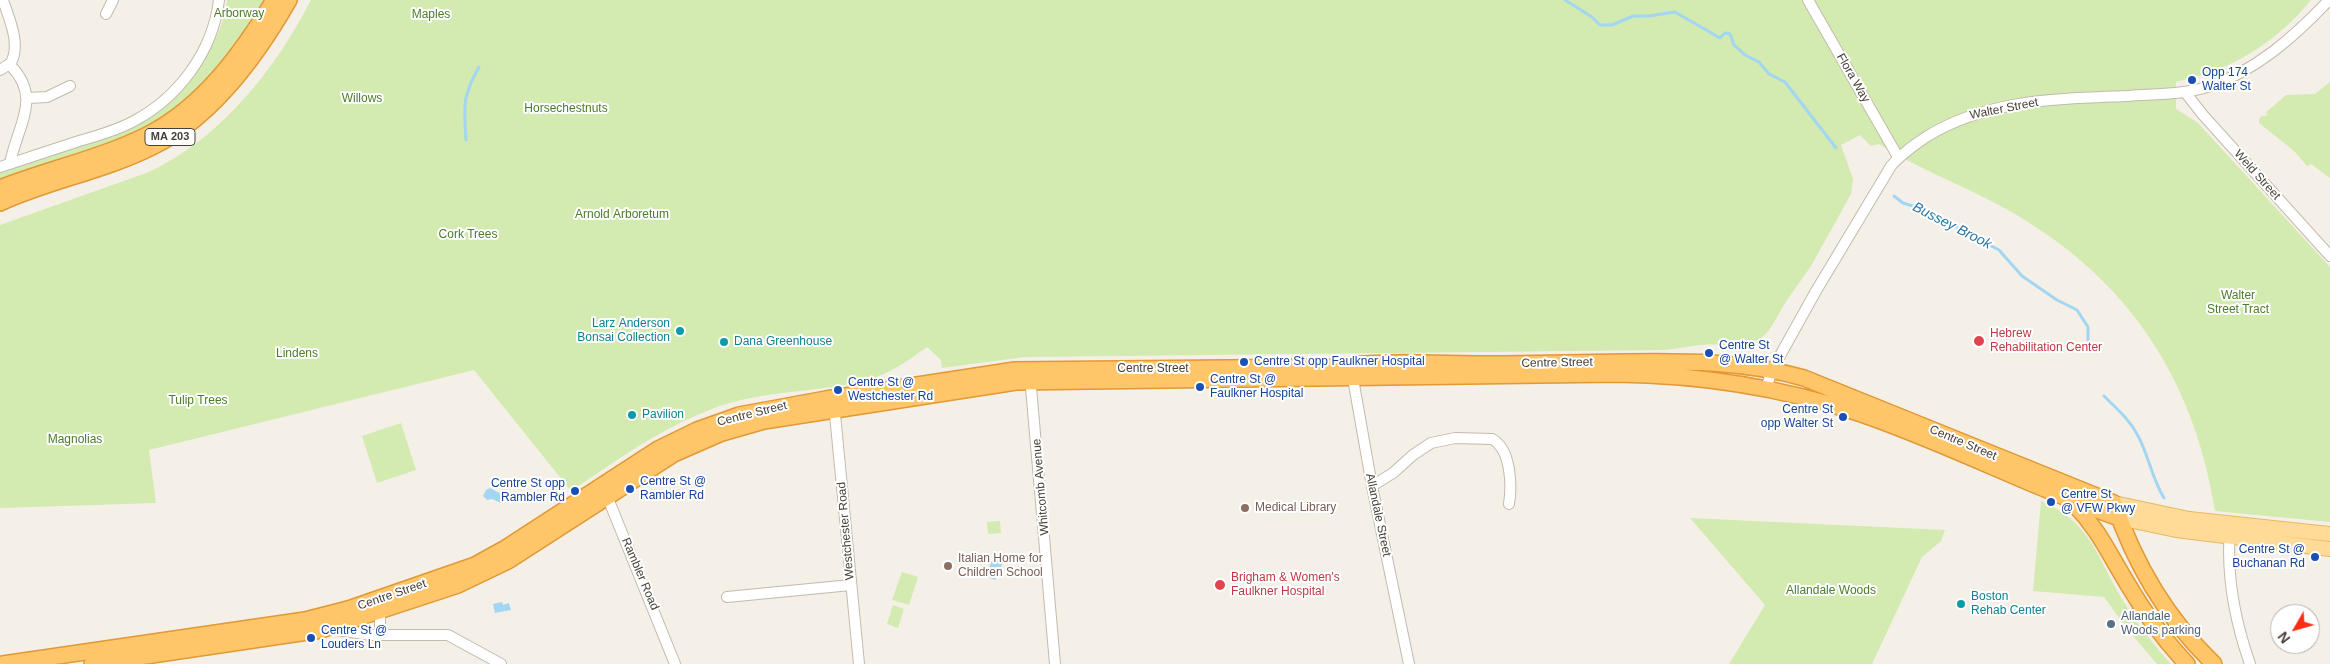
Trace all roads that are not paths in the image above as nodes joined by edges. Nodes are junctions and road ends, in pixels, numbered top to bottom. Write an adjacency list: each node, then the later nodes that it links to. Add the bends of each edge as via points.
1 (3, 0): 9 (street, via 14,40 14,56)
2 (113, 0): 8 (street)
3 (219, 0): 15 (street, via 214,25 197,61 175,89 153,109 107,133)
4 (274, 0): 16 (highway, MA 203, via 220,74 196,101 172,120 130,143)
5 (289, 0): 17 (highway, MA 203, via 225,90 178,132 134,155)
6 (1808, 0): 14 (street, Flora Way)
7 (2329, 0): 12 (street, Walter Street, via 2289,38 2254,65 2230,78)
8 (106, 14)
9 (10, 65): 10 (street); 13 (street, via 24,83)
10 (0, 70)
11 (70, 86): 13 (street, via 46,97)
12 (2185, 92): 14 (street, Walter Street, via 2062,99 1993,109 1953,121); 18 (street, Weld Street)
13 (28, 98): 15 (street)
14 (1898, 157): 19 (street, Walter Street)
15 (5, 166)
16 (0, 188)
17 (0, 202)
18 (2330, 256)
19 (1772, 370): 20 (highway, Centre Street, via 1694,362 1427,362); 22 (street, Walter Street); 28 (highway, Centre Street, via 1833,389)
20 (1352, 372): 21 (highway, Centre Street, via 1332,367); 22 (highway, Centre Street, via 1635,374 1697,378); 24 (street, Allandale Street)
21 (1030, 375): 23 (highway, Centre Street, via 976,388); 42 (street, Whitcomb Avenue)
22 (1766, 389): 26 (highway, Centre Street, via 1866,416)
23 (834, 404): 25 (highway, Centre Street, via 708,438); 32 (street, Westchester Road)
24 (1372, 486): 27 (street, via 1431,443 1454,438 1492,439 1506,452); 43 (street, Allandale Street)
25 (605, 490): 34 (highway, Centre Street, via 490,571); 37 (highway, Centre Street, via 480,563 344,611 282,624); 40 (street, Rambler Road)
26 (2070, 500): 28 (highway, Centre Street); 44 (highway, via 2099,533 2141,606)
27 (1509, 504)
28 (2116, 510): 29 (main road, Centre Street, via 2176,530); 45 (highway, via 2131,550 2156,594 2180,628)
29 (2230, 530): 30 (main road, Centre Street); 31 (main road, Centre Street); 46 (street, via 2228,560 2232,592)
30 (2330, 534)
31 (2330, 549)
32 (851, 585): 33 (street); 41 (street, Westchester Road)
33 (727, 597)
34 (380, 612): 35 (highway, Centre Street); 36 (street, via 380,628)
35 (325, 629): 36 (street); 38 (highway, Centre Street)
36 (386, 635): 39 (street, via 451,636)
37 (3, 664)
38 (92, 664)
39 (501, 664)
40 (675, 664)
41 (859, 664)
42 (1055, 664)
43 (1409, 664)
44 (2188, 664)
45 (2214, 664)
46 (2250, 664)

